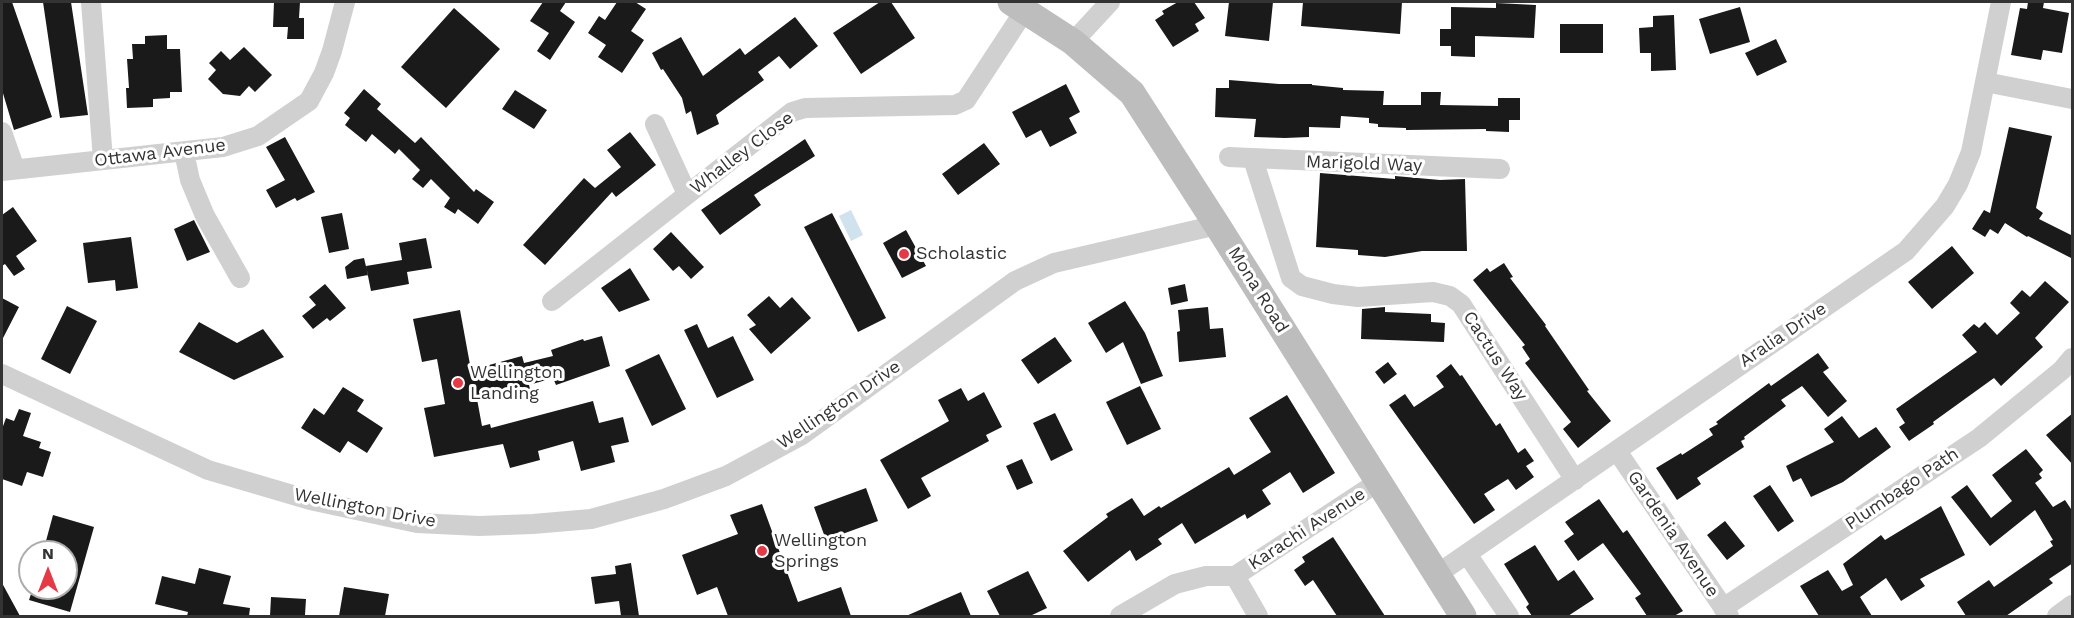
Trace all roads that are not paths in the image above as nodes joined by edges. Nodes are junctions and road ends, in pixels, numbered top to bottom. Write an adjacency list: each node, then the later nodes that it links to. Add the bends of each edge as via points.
1 (91, 2): 14 (street)
2 (345, 2): 11 (street, Ottawa Avenue, via 324,73 309,101 258,136 223,147)
3 (1110, 2): 6 (street)
4 (2001, 2): 7 (street, Aralia Drive)
5 (1018, 6): 6 (street, Mona Road); 17 (street, Whalley Close, via 966,100 955,105 805,108 792,112)
6 (1073, 42): 18 (street, Mona Road, via 1132,93)
7 (1985, 82): 8 (street); 23 (street, Aralia Drive, via 1971,152 1958,184 1945,206 1906,251)
8 (2073, 99)
9 (655, 124): 17 (street)
10 (2, 132): 16 (street)
11 (184, 152): 14 (street, Ottawa Avenue); 19 (street, via 190,180 205,216)
12 (1229, 158): 13 (street, Marigold Way)
13 (1253, 159): 15 (street, Marigold Way); 24 (street, Cactus Way, via 1291,278 1302,286 1358,297 1433,292 1450,296 1461,304)
14 (103, 160): 16 (street, Ottawa Avenue)
15 (1500, 169)
16 (8, 170)
17 (687, 194): 20 (street, Whalley Close)
18 (1217, 225): 22 (street, Wellington Drive, via 1054,263 1015,281 801,435 726,476 664,499 591,519 479,526 417,523 310,500 208,470); 25 (street, Mona Road)
19 (240, 278)
20 (552, 301)
21 (2073, 358): 30 (street, Plumbago Path, via 1979,438)
22 (2, 374)
23 (1617, 451): 24 (street, Aralia Drive); 30 (street, Gardenia Avenue)
24 (1575, 480): 26 (street, Aralia Drive)
25 (1378, 482): 27 (street, Mona Road); 28 (street, Karachi Avenue)
26 (1467, 554): 27 (street, Aralia Drive); 34 (street)
27 (1436, 575): 33 (street, Mona Road)
28 (1235, 576): 31 (street, via 1206,576 1175,584); 32 (street)
29 (2073, 605): 35 (street)
30 (1726, 612)
31 (1120, 616)
32 (1258, 616)
33 (1463, 616)
34 (1509, 616)
35 (2057, 616)

